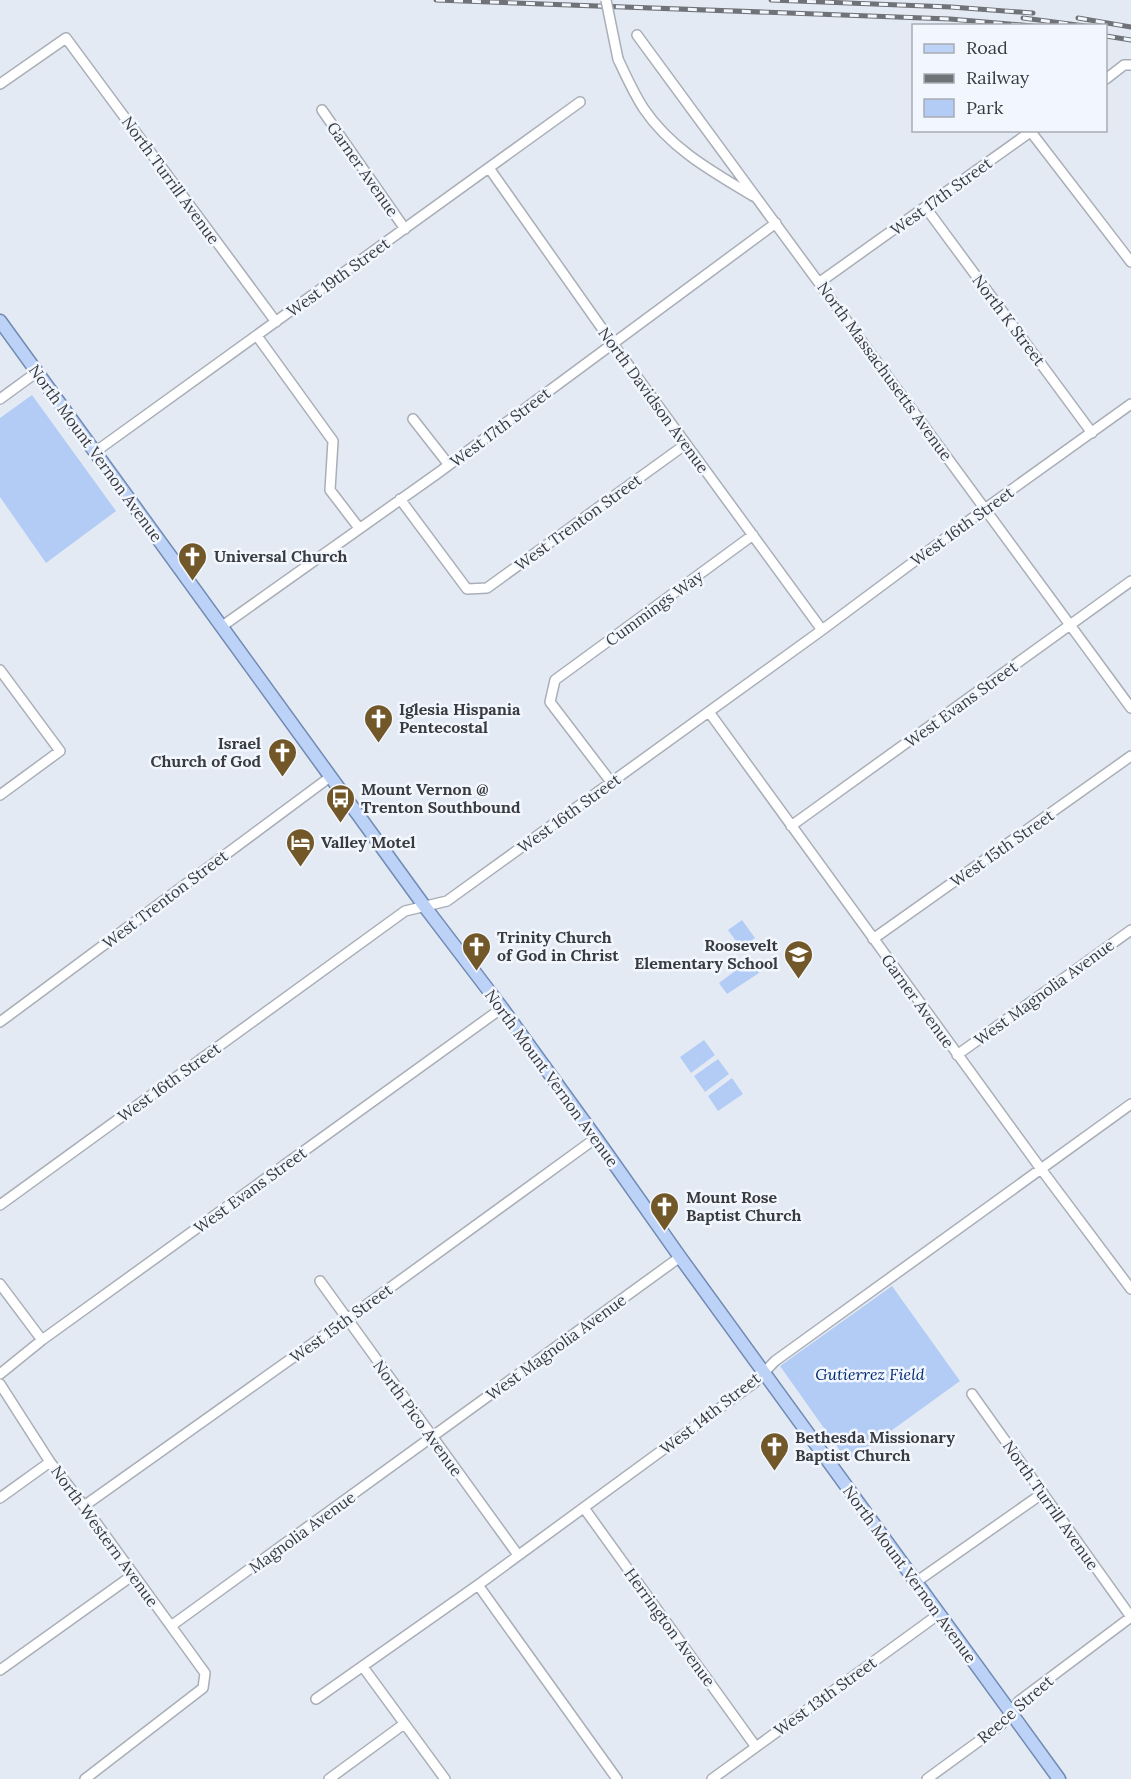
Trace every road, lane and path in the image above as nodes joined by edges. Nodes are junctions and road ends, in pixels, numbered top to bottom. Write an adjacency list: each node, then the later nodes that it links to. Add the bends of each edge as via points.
1 (606, 0): 11 (street, bridge, via 618,59 645,110 694,160)
2 (637, 35): 11 (street, North Massachusetts Avenue)
3 (1131, 65): 4 (street, via 1124,65)
4 (1107, 78)
5 (0, 84): 18 (street, North Turrill Avenue, via 66,38)
6 (580, 102): 10 (street, West 19th Street)
7 (322, 110): 14 (street, Garner Avenue)
8 (1031, 132): 12 (street, West 17th Street)
9 (1033, 132): 15 (street)
10 (489, 168): 14 (street, West 19th Street); 20 (street, North Davidson Avenue)
11 (757, 199): 13 (street, North Massachusetts Avenue)
12 (926, 208): 16 (street, West 17th Street); 25 (street, North K Street)
13 (776, 223): 16 (street, North Massachusetts Avenue); 20 (street, West 17th Street)
14 (405, 229): 18 (street, West 19th Street)
15 (1131, 262)
16 (820, 282): 30 (street, North Massachusetts Avenue)
17 (0, 321): 21 (main road, North Mount Vernon Avenue)
18 (276, 322): 19 (street, West 19th Street)
19 (257, 336): 27 (street, West 19th Street); 31 (street, via 333,441 330,490)
20 (613, 344): 26 (street, North Davidson Avenue); 28 (street, West 17th Street)
21 (37, 372): 22 (street); 27 (main road, North Mount Vernon Avenue)
22 (0, 399)
23 (1131, 404): 25 (street, West 16th Street)
24 (413, 419): 28 (street)
25 (1092, 433): 30 (street, West 16th Street)
26 (686, 444): 29 (street, West Trenton Street, via 487,588 466,590); 32 (street, North Davidson Avenue)
27 (95, 452): 35 (main road, North Mount Vernon Avenue)
28 (449, 465): 29 (street, West 17th Street)
29 (400, 499): 31 (street, West 17th Street)
30 (986, 508): 34 (street, North Massachusetts Avenue); 36 (street, West 16th Street)
31 (359, 528): 35 (street, West 17th Street)
32 (753, 535): 36 (street, North Davidson Avenue); 42 (street, Cummings Way, via 555,680 550,702)
33 (1131, 581): 34 (street, West Evans Street)
34 (1070, 625): 38 (street, North Massachusetts Avenue); 44 (street, West Evans Street)
35 (221, 627): 41 (main road, North Mount Vernon Avenue)
36 (822, 630): 39 (street, West 16th Street)
37 (0, 670): 43 (street, via 60,751)
38 (1131, 708)
39 (710, 712): 42 (street, West 16th Street); 44 (street, Garner Avenue)
40 (1131, 756): 47 (street, West 15th Street)
41 (330, 777): 45 (main road, North Mount Vernon Avenue); 49 (street, West Trenton Street)
42 (611, 782): 45 (street, West 16th Street, via 447,901)
43 (0, 795)
44 (791, 826): 47 (street, Garner Avenue)
45 (425, 908): 48 (main road, North Mount Vernon Avenue); 54 (street, West 16th Street, via 405,911)
46 (1131, 930): 50 (street, West Magnolia Avenue)
47 (873, 939): 50 (street, Garner Avenue)
48 (502, 1008): 52 (main road, North Mount Vernon Avenue); 60 (street, West Evans Street)
49 (0, 1022)
50 (957, 1054): 53 (street, Garner Avenue)
51 (1131, 1104): 53 (street, West 14th Street)
52 (596, 1138): 55 (main road, North Mount Vernon Avenue); 59 (street, West 15th Street)
53 (1041, 1169): 58 (street, Garner Avenue); 61 (street, West 14th Street)
54 (0, 1205)
55 (680, 1257): 61 (main road, North Mount Vernon Avenue); 65 (street, West Magnolia Avenue)
56 (320, 1281): 59 (street, North Pico Avenue)
57 (0, 1284): 60 (street)
58 (1131, 1289)
59 (347, 1319): 65 (street, North Pico Avenue); 69 (street, West 15th Street)
60 (42, 1340): 62 (street, West Evans Street)
61 (764, 1372): 70 (street, West 14th Street); 73 (main road, North Mount Vernon Avenue)
62 (0, 1374)
63 (0, 1384): 66 (street, North Western Avenue)
64 (972, 1394): 67 (street, North Turrill Avenue)
65 (432, 1438): 71 (street, North Pico Avenue); 77 (street, Magnolia Avenue)
66 (50, 1462): 68 (street); 69 (street, North Western Avenue)
67 (1043, 1493): 73 (street); 76 (street, North Turrill Avenue)
68 (0, 1498)
69 (84, 1506): 72 (street, North Western Avenue)
70 (584, 1508): 71 (street, West 14th Street); 83 (street, Herrington Avenue)
71 (518, 1555): 74 (street, West 14th Street)
72 (133, 1575): 77 (street, North Western Avenue); 79 (street)
73 (916, 1582): 75 (main road, North Mount Vernon Avenue)
74 (478, 1585): 78 (street, West 14th Street); 87 (street)
75 (939, 1614): 81 (main road, North Mount Vernon Avenue); 83 (street, West 13th Street)
76 (1131, 1617): 81 (street, Reece Street, via 1019,1701)
77 (171, 1626): 84 (street, North Western Avenue, via 205,1673 203,1688)
78 (363, 1667): 80 (street, West 14th Street); 82 (street)
79 (0, 1670)
80 (316, 1699)
81 (1010, 1713): 89 (street, Reece Street, via 1001,1725); 90 (main road, North Mount Vernon Avenue)
82 (404, 1725): 85 (street); 86 (street)
83 (756, 1747): 88 (street, West 13th Street)
84 (85, 1779)
85 (329, 1779)
86 (445, 1779)
87 (617, 1779)
88 (711, 1779)
89 (927, 1779)
90 (1059, 1779)

